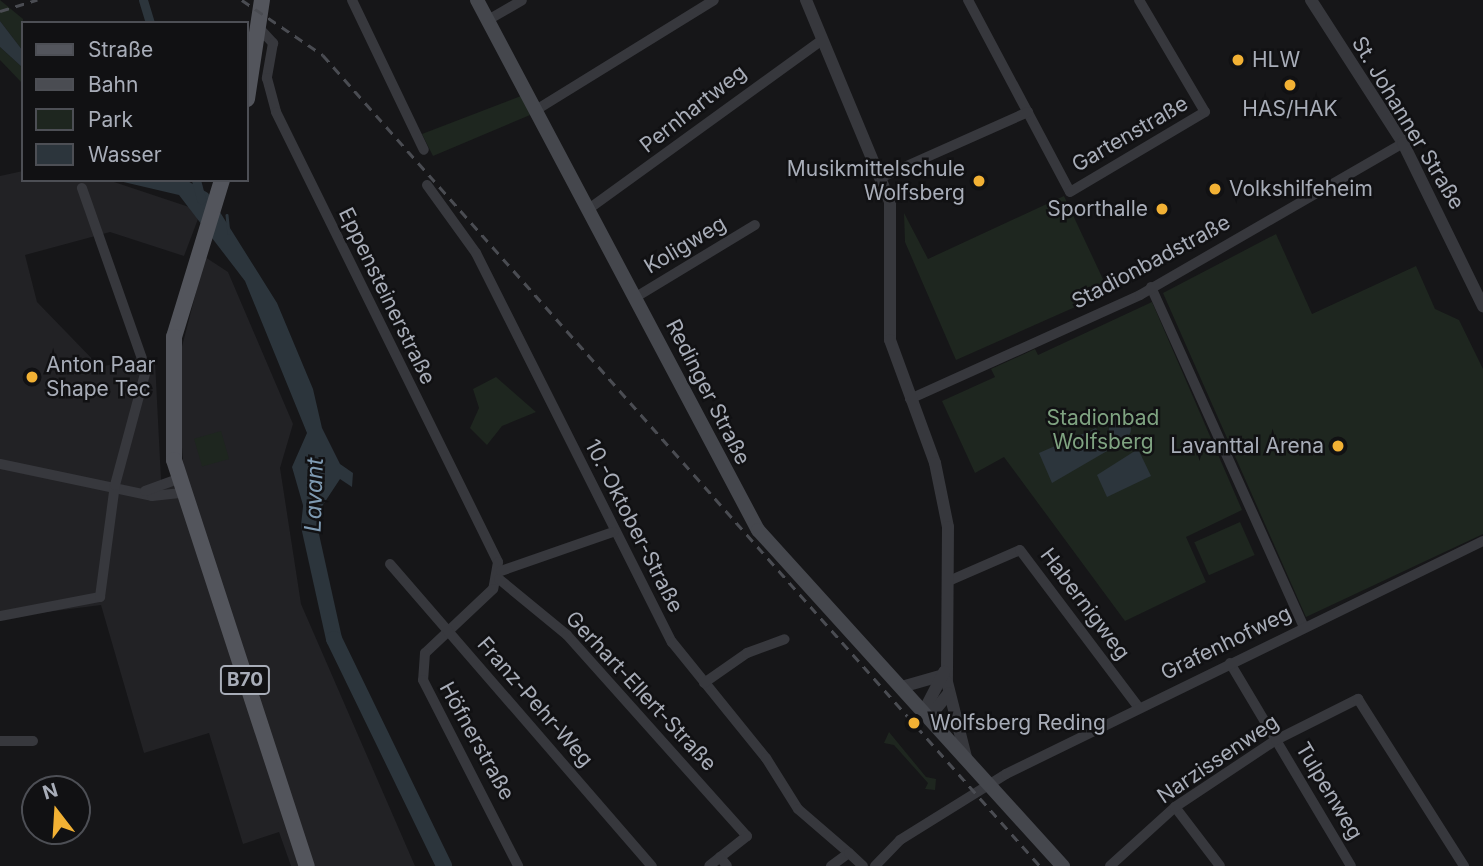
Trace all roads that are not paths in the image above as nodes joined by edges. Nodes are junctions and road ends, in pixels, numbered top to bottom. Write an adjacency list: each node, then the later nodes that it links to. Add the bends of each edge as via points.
1 (262, 0): 11 (main road)
2 (352, 0): 17 (street)
3 (477, 0): 10 (main road, Redinger Straße)
4 (522, 0): 10 (street)
5 (714, 0): 14 (street)
6 (806, 0): 12 (street)
7 (968, 0): 15 (street)
8 (1139, 0): 15 (street, Gartenstraße, via 1205,112 1070,192)
9 (1311, 0): 16 (street, St. Johanner Straße)
10 (488, 20): 14 (main road, Redinger Straße)
11 (259, 28): 13 (main road); 35 (street, Eppensteinerstraße, via 273,43 267,78 275,113)
12 (821, 41): 18 (street); 22 (street, Pernhartweg)
13 (248, 93)
14 (536, 110): 22 (main road, Redinger Straße)
15 (1028, 112): 18 (street)
16 (1403, 143): 24 (street, Stadionbadstraße); 26 (street, St. Johanner Straße)
17 (424, 150)
18 (881, 177): 27 (street, via 892,217 890,340)
19 (222, 182): 30 (main road, B70, via 172,353 170,428)
20 (427, 185): 32 (street, 10.-Oktober-Straße, via 476,253)
21 (82, 188): 29 (street, via 145,355)
22 (590, 208): 25 (main road, Redinger Straße)
23 (755, 225): 25 (street, Koligweg)
24 (1151, 287): 27 (street, Stadionbadstraße); 38 (street)
25 (636, 297): 45 (main road, Redinger Straße, via 758,530)
26 (1483, 306)
27 (910, 399): 36 (street, via 935,463)
28 (0, 464): 29 (street)
29 (115, 485): 31 (street); 37 (street, via 100,597)
30 (180, 486): 31 (street); 31 (street); 57 (main road, B70)
31 (145, 491)
32 (613, 532): 35 (street); 44 (street, 10.-Oktober-Straße, via 672,642)
33 (1483, 541): 38 (street, Grafenhofweg)
34 (390, 564): 39 (street, Franz-Pehr-Weg)
35 (500, 575): 39 (street, Höfnerstraße); 56 (street, Gerhart-Ellert-Straße, via 567,635 747,836)
36 (951, 580): 41 (street); 47 (street, Habernigweg, via 1020,551)
37 (0, 616)
38 (1303, 626): 42 (street, Grafenhofweg)
39 (446, 630): 58 (street, Höfnerstraße, via 425,653 425,689 495,810); 59 (street, Franz-Pehr-Weg)
40 (785, 639): 44 (street, via 747,653)
41 (947, 662): 43 (street); 46 (street)
42 (1230, 663): 47 (street, Grafenhofweg); 49 (street, Tulpenweg)
43 (943, 675): 45 (street); 48 (street)
44 (704, 683): 55 (street, 10.-Oktober-Straße, via 766,758 797,809)
45 (905, 686): 48 (main road, Redinger Straße)
46 (949, 692): 48 (street); 52 (street)
47 (1139, 708): 53 (street, Grafenhofweg)
48 (928, 712): 52 (main road, Redinger Straße)
49 (1276, 740): 54 (street, Narzissenweg); 68 (street, Tulpenweg); 69 (street, Narzissenweg, via 1358,699)
50 (0, 741): 51 (street)
51 (33, 741)
52 (966, 757): 53 (main road, Redinger Straße)
53 (989, 784): 64 (street, Grafenhofweg, via 900,839); 65 (main road, Redinger Straße)
54 (1175, 807): 66 (street, Narzissenweg); 67 (street)
55 (849, 853): 62 (street); 63 (street, 10.-Oktober-Straße)
56 (720, 857): 60 (street); 61 (street)
57 (306, 866)
58 (519, 866)
59 (652, 866)
60 (709, 866)
61 (727, 866)
62 (831, 866)
63 (863, 866)
64 (875, 866)
65 (1063, 866)
66 (1110, 866)
67 (1220, 866)
68 (1351, 866)
69 (1464, 866)

